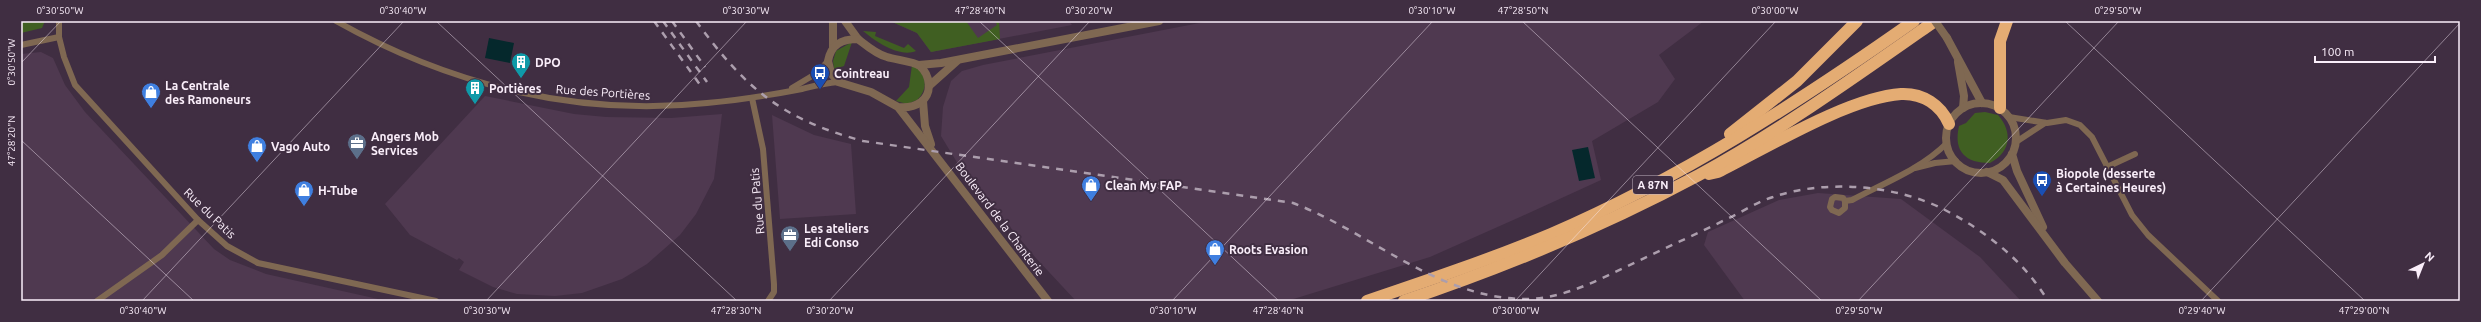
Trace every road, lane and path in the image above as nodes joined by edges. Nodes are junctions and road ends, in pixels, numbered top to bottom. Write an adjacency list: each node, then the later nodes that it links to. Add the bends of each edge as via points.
1 (59, 21): 10 (street, Rue du Patis)
2 (336, 21): 21 (street, Rue des Portières, via 374,42 431,67 496,88 544,98 642,107)
3 (833, 21): 13 (street)
4 (845, 21): 11 (street)
5 (1158, 21): 15 (street)
6 (1858, 21): 36 (highway, via 1797,81 1750,120 1700,152)
7 (1914, 21): 36 (highway, A 87N, via 1791,105)
8 (1935, 21): 14 (street, bridge); 40 (highway, A 87N, via 1833,91)
9 (2006, 21): 26 (highway, via 2000,41)
10 (59, 37): 12 (street); 42 (street, Rue du Patis, via 68,71 75,85)
11 (858, 39): 13 (street, via 843,41); 17 (street, via 885,57)
12 (21, 45)
13 (834, 47): 16 (street)
14 (1956, 55): 23 (street); 25 (street, via 1964,96)
15 (961, 58): 17 (street); 19 (street)
16 (828, 61): 18 (street, via 831,73); 20 (street, Rue des Portières, via 812,76)
17 (919, 65): 19 (street, via 926,74)
18 (838, 82): 20 (street, Rue des Portières); 24 (street, via 871,92)
19 (929, 86): 22 (street)
20 (785, 90): 21 (street, Rue des Portières)
21 (752, 98): 46 (street, Rue du Patis, via 763,148 774,276 774,292)
22 (923, 101): 24 (street, via 913,107); 32 (street, Boulevard de la Chanterie, via 925,126)
23 (1982, 103): 25 (street); 26 (street)
24 (898, 107): 32 (street, Boulevard de la Chanterie)
25 (1963, 108): 29 (street)
26 (2000, 108): 27 (street)
27 (2009, 117): 28 (street); 30 (street, via 2015,129)
28 (2047, 123): 30 (street, via 2031,130); 37 (street, via 2066,120 2080,125 2092,137)
29 (1949, 124): 31 (street); 40 (highway, via 1945,113 1932,101 1903,94 1886,96 1827,118 1718,172)
30 (2016, 142): 33 (street)
31 (1947, 143): 35 (street); 38 (street, via 1936,154)
32 (933, 150): 47 (street, Boulevard de la Chanterie)
33 (2012, 154): 39 (street, via 2001,166); 43 (street, via 2016,171)
34 (2135, 154): 37 (street)
35 (1956, 162): 38 (street, via 1935,163); 39 (street, via 1970,171)
36 (1688, 166): 48 (highway, A 87N, via 1551,234)
37 (2107, 167): 51 (street, via 2132,215 2148,235)
38 (1909, 169): 41 (street)
39 (1986, 172): 43 (street, via 2003,180)
40 (1699, 174): 49 (highway, A 87N, via 1559,243)
41 (1845, 201)
42 (198, 220): 44 (street, via 162,255); 45 (street, Rue du Patis, via 227,246 258,262)
43 (2048, 240): 50 (street, via 2065,264)
44 (98, 301)
45 (436, 301)
46 (768, 301)
47 (1048, 301)
48 (1367, 301)
49 (1404, 301)
50 (2098, 301)
51 (2218, 301)

